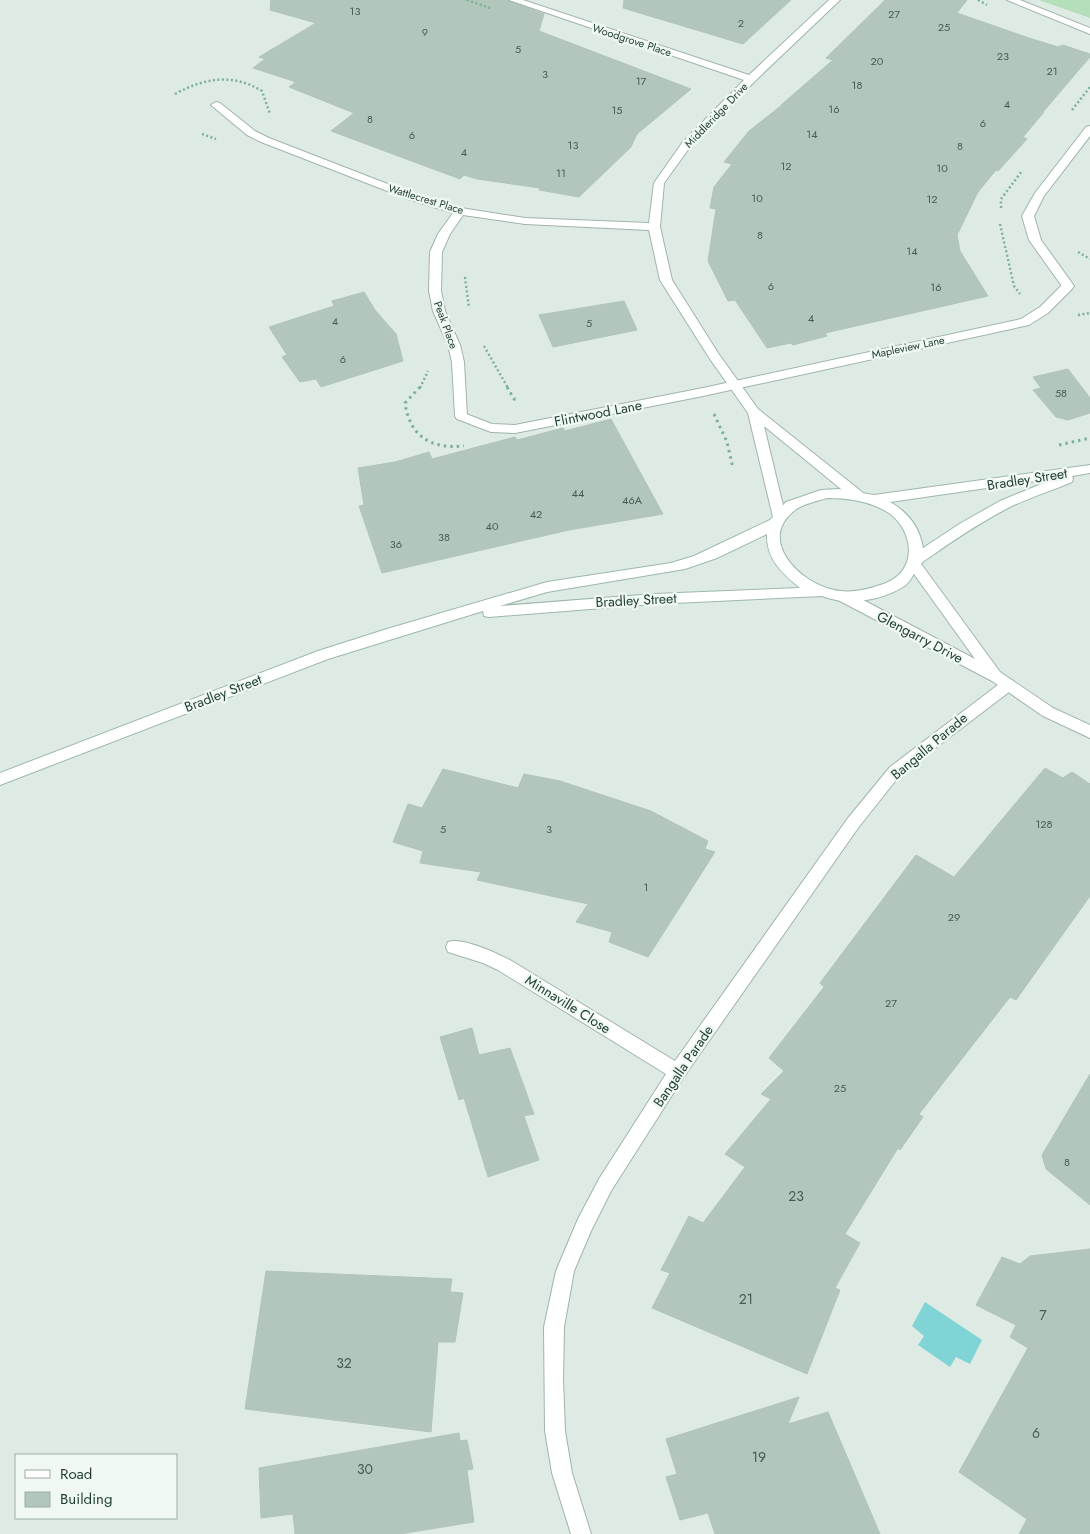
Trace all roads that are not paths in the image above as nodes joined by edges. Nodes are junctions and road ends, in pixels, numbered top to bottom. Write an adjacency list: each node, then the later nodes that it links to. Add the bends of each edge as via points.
1 (514, 0): 5 (street, Woodgrove Place)
2 (835, 0): 5 (street, Middleridge Drive)
3 (1012, 0): 4 (street)
4 (1090, 30)
5 (751, 79): 9 (street, Middleridge Drive, via 686,145 659,183)
6 (216, 106): 8 (street, Wattlecrest Place, via 265,140 412,197)
7 (1090, 129): 10 (street, Mapleview Lane, via 1039,195 1028,216 1034,240 1068,286 1044,310 1025,322)
8 (460, 211): 9 (street, Wattlecrest Place, via 525,221); 12 (street, Peak Place, via 436,252 435,291 458,362)
9 (654, 227): 10 (street, Middleridge Drive, via 666,280)
10 (735, 385): 11 (street, Middleridge Drive); 12 (street, Flintwood Lane, via 516,429 491,428)
11 (754, 412): 14 (street, Middleridge Drive); 16 (street, Middleridge Drive)
12 (461, 416)
13 (1090, 471): 15 (street, Bradley Street); 17 (street, Bradley Street, via 1005,504 966,526)
14 (857, 495): 15 (street); 16 (street, via 810,496 786,509)
15 (874, 500): 17 (street, via 890,509 908,526 916,546)
16 (777, 520): 18 (street, via 772,534 773,546 784,568 795,578); 20 (street, Bradley Street, via 711,556 691,563 547,587)
17 (915, 562): 19 (street, via 904,578 888,589); 21 (street, Glengarry Drive)
18 (824, 592): 19 (street); 20 (street, Bradley Street, via 581,603)
19 (843, 596): 21 (street, Glengarry Drive)
20 (449, 616): 23 (street, Bradley Street, via 323,655)
21 (1002, 681): 22 (street, Glengarry Drive, via 1048,712); 25 (street, Bangalla Parade, via 895,771 853,823)
22 (1090, 732)
23 (0, 779)
24 (454, 947): 25 (street, Minnaville Close, via 487,956)
25 (677, 1072): 26 (street, Bangalla Parade, via 606,1185 584,1225 565,1271 554,1327 555,1431 562,1473)
26 (581, 1534)

